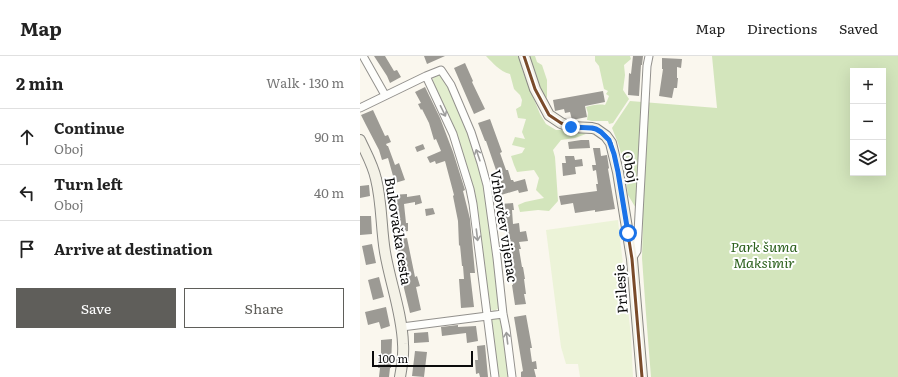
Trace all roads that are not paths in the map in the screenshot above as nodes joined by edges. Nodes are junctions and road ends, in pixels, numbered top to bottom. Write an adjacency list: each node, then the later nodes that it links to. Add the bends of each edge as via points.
1 (363, 56): 5 (street)
2 (524, 56): 8 (street, Oboj, via 535,88 549,115 571,127 596,129 609,140 618,172)
3 (649, 56): 8 (street, Prilesje, via 637,251)
4 (426, 76): 5 (street, Vrhovčev vijenac); 9 (street, Vrhovčev vijenac, one-way to 4, via 487,185 481,163 451,85 442,70); 10 (street, Vrhovčev vijenac, one-way to 10, via 453,134 470,189)
5 (385, 95): 6 (street, Vrhovčev vijenac)
6 (360, 108)
7 (360, 140): 11 (street, Bukovačka cesta, via 377,180 382,235)
8 (632, 260): 15 (street, Prilesje)
9 (503, 314): 10 (street); 14 (street, Vrhovčev vijenac, one-way to 9)
10 (487, 316): 11 (street); 13 (street, Vrhovčev vijenac)
11 (402, 327): 12 (street, Bukovačka cesta, via 404,344)
12 (400, 377)
13 (495, 377)
14 (512, 377)
15 (642, 377)

